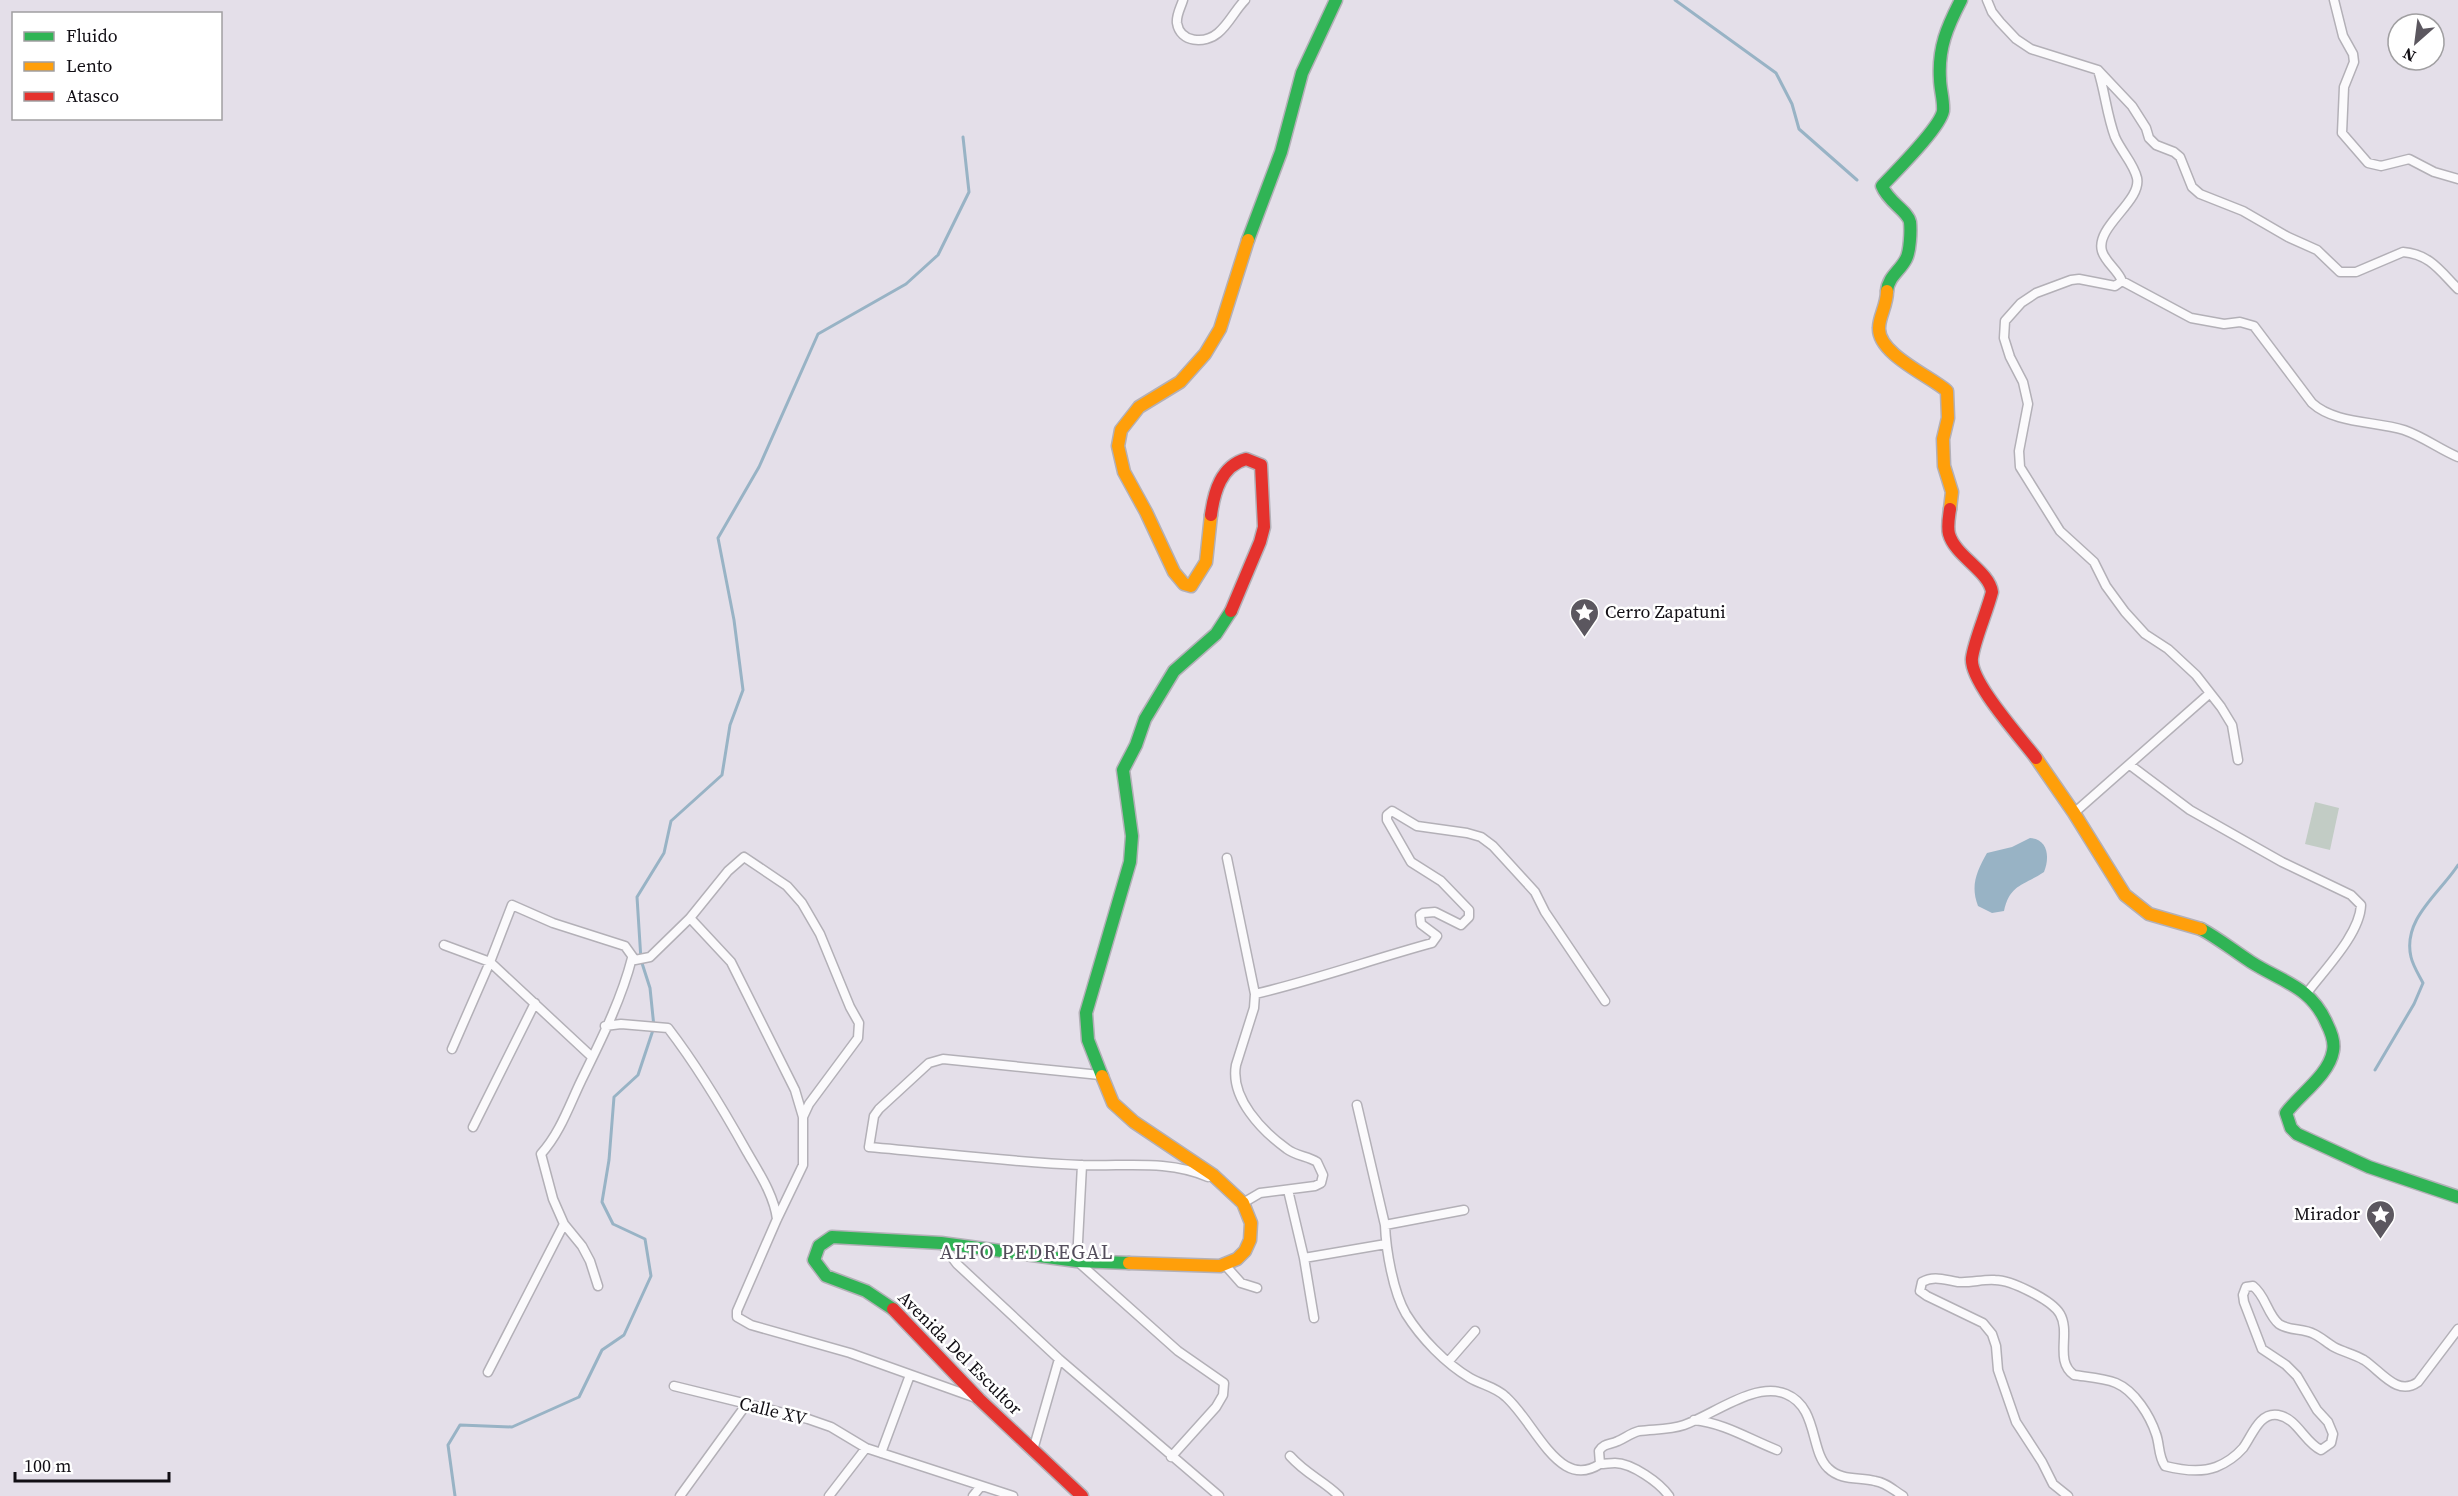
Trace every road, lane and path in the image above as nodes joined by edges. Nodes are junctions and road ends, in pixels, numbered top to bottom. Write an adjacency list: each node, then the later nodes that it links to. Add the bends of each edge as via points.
1 (1183, 0): 2 (street, via 1177,23 1188,38 1198,41 1218,32)
2 (1245, 0)
3 (1336, 0): 28 (street, via 1302,73 1281,152 1220,329 1192,370 1139,407 1121,430 1118,446 1124,472 1168,562 1184,584 1191,585 1205,563 1212,506 1224,475 1245,458 1261,465 1264,527 1234,606 1216,634 1173,671 1145,719 1123,770 1132,836 1130,862 1086,1013 1088,1040)
4 (1961, 0): 15 (street, via 1945,30 1940,54 1943,112 1931,132 1882,186 1886,197 1910,221 1907,258 1887,286 1879,332 1906,365 1947,391 1948,418 1943,439 1944,466 1952,492 1949,535 1991,584 1992,592 1972,657 1972,669)
5 (1987, 0): 7 (street, via 2000,22 2031,49)
6 (2334, 0): 8 (street, via 2354,62 2344,87 2342,133 2368,163 2381,166 2409,159)
7 (2098, 70): 9 (street, via 2116,139 2137,178 2135,191 2102,244 2102,252); 10 (street, via 2132,106 2156,145 2180,157 2192,187 2200,194 2243,211 2317,250 2340,272 2356,272 2411,252 2439,268)
8 (2458, 179)
9 (2122, 281): 11 (street, via 2191,318 2254,326 2320,410 2403,430); 12 (street, via 2115,286 2079,279 2057,284 2020,303 2005,321 2004,338 2028,404 2020,466 2060,531 2094,562 2126,612 2145,634 2189,668)
10 (2458, 289)
11 (2458, 457)
12 (2209, 694): 13 (street, via 2232,725); 14 (street)
13 (2238, 760)
14 (2130, 765): 15 (street); 21 (street, via 2190,810 2282,862 2351,895 2361,905 2350,934)
15 (2074, 813): 21 (street, via 2137,908 2210,934 2250,962)
16 (1227, 858): 22 (street)
17 (690, 918): 19 (street, via 650,957); 30 (street, via 731,962 795,1090); 30 (street, via 744,857 792,891 820,934 859,1023 858,1038)
18 (444, 945): 20 (street)
19 (634, 959): 20 (street, via 625,946 512,905); 25 (street)
20 (490, 962): 24 (street); 26 (street)
21 (2307, 993): 35 (street, via 2327,1022 2333,1051 2327,1066 2286,1113 2291,1128 2369,1167)
22 (1255, 994): 23 (street, via 1432,943 1437,936 1421,924 1423,913 1435,912 1461,925 1469,917 1468,910 1441,881 1411,862 1387,820 1387,814 1392,812 1417,826 1467,833 1493,846 1535,892); 34 (street, via 1234,1074 1240,1100 1288,1150 1317,1162 1323,1175 1321,1183)
23 (1605, 1001)
24 (535, 1003): 27 (street); 31 (street)
25 (605, 1026): 27 (street); 38 (street, via 668,1028 716,1097 763,1180)
26 (452, 1049)
27 (592, 1058): 39 (street, via 554,1140 541,1154)
28 (1100, 1075): 32 (street, via 943,1059 929,1063 879,1109 874,1116 869,1147); 33 (street, via 1121,1111)
29 (1357, 1105): 40 (street)
30 (803, 1117): 38 (street, via 803,1165)
31 (473, 1126)
32 (1082, 1165): 33 (street, via 1135,1163 1191,1169); 44 (street)
33 (1222, 1183): 36 (street)
34 (1288, 1190): 36 (street, via 1260,1193); 43 (street)
35 (2458, 1197)
36 (1243, 1203): 45 (street, via 1251,1223 1250,1240 1241,1255)
37 (1464, 1210): 40 (street)
38 (777, 1219): 54 (street, via 737,1317 750,1325 850,1353)
39 (564, 1224): 46 (street, via 582,1246); 53 (street)
40 (1385, 1225): 42 (street)
41 (941, 1244): 44 (street, Avenida Del Escultor); 51 (street, via 957,1264); 56 (street, Avenida Del Escultor, via 832,1237 819,1246 814,1260 826,1276 866,1291 894,1310)
42 (1386, 1244): 43 (street); 52 (street, via 1406,1313)
43 (1304, 1258): 48 (street)
44 (1077, 1261): 45 (street, Avenida Del Escultor); 64 (street, via 1178,1351 1224,1383 1216,1407)
45 (1225, 1265): 47 (street, via 1241,1283)
46 (598, 1286)
47 (1257, 1288)
48 (1314, 1318)
49 (2458, 1329): 76 (street, via 2418,1382 2403,1388 2362,1359 2335,1348 2314,1333 2282,1326 2260,1292 2253,1286 2246,1287 2244,1302 2262,1349 2296,1376 2328,1422 2333,1434 2331,1443 2321,1450 2289,1420 2278,1415 2267,1417 2228,1461 2214,1468 2188,1470 2165,1466 2153,1426 2130,1393 2117,1383 2069,1371 2061,1315 2052,1304 1998,1280 1959,1282 1928,1278 1922,1282 1920,1291 1983,1323 1992,1334 1998,1370 2016,1422 2053,1484)
50 (1475, 1331): 52 (street)
51 (1059, 1359): 60 (street); 64 (street)
52 (1448, 1362): 65 (street, via 1471,1379 1505,1395 1564,1465 1583,1471)
53 (488, 1372)
54 (910, 1375): 56 (street); 62 (street)
55 (674, 1386): 57 (street, Calle XV)
56 (979, 1399): 60 (street, Avenida Del Escultor)
57 (746, 1405): 59 (street, Calle XV, via 831,1427); 67 (street)
58 (1694, 1420): 61 (street, via 1729,1428); 65 (street, via 1681,1426 1639,1431 1606,1444 1599,1451); 75 (street, via 1764,1391 1789,1395 1805,1412 1827,1468 1838,1475 1888,1484)
59 (866, 1448): 62 (street, Calle XV); 68 (street)
60 (1033, 1450): 71 (street, Avenida Del Escultor)
61 (1777, 1450)
62 (881, 1453): 66 (street)
63 (1290, 1456): 73 (street, via 1306,1473)
64 (1171, 1457): 72 (street)
65 (1600, 1464): 74 (street, via 1630,1468 1662,1486)
66 (981, 1486): 69 (street); 70 (street)
67 (680, 1496)
68 (828, 1496)
69 (973, 1496)
70 (1011, 1496)
71 (1082, 1496)
72 (1219, 1496)
73 (1340, 1496)
74 (1669, 1496)
75 (1903, 1496)
76 (2068, 1496)

